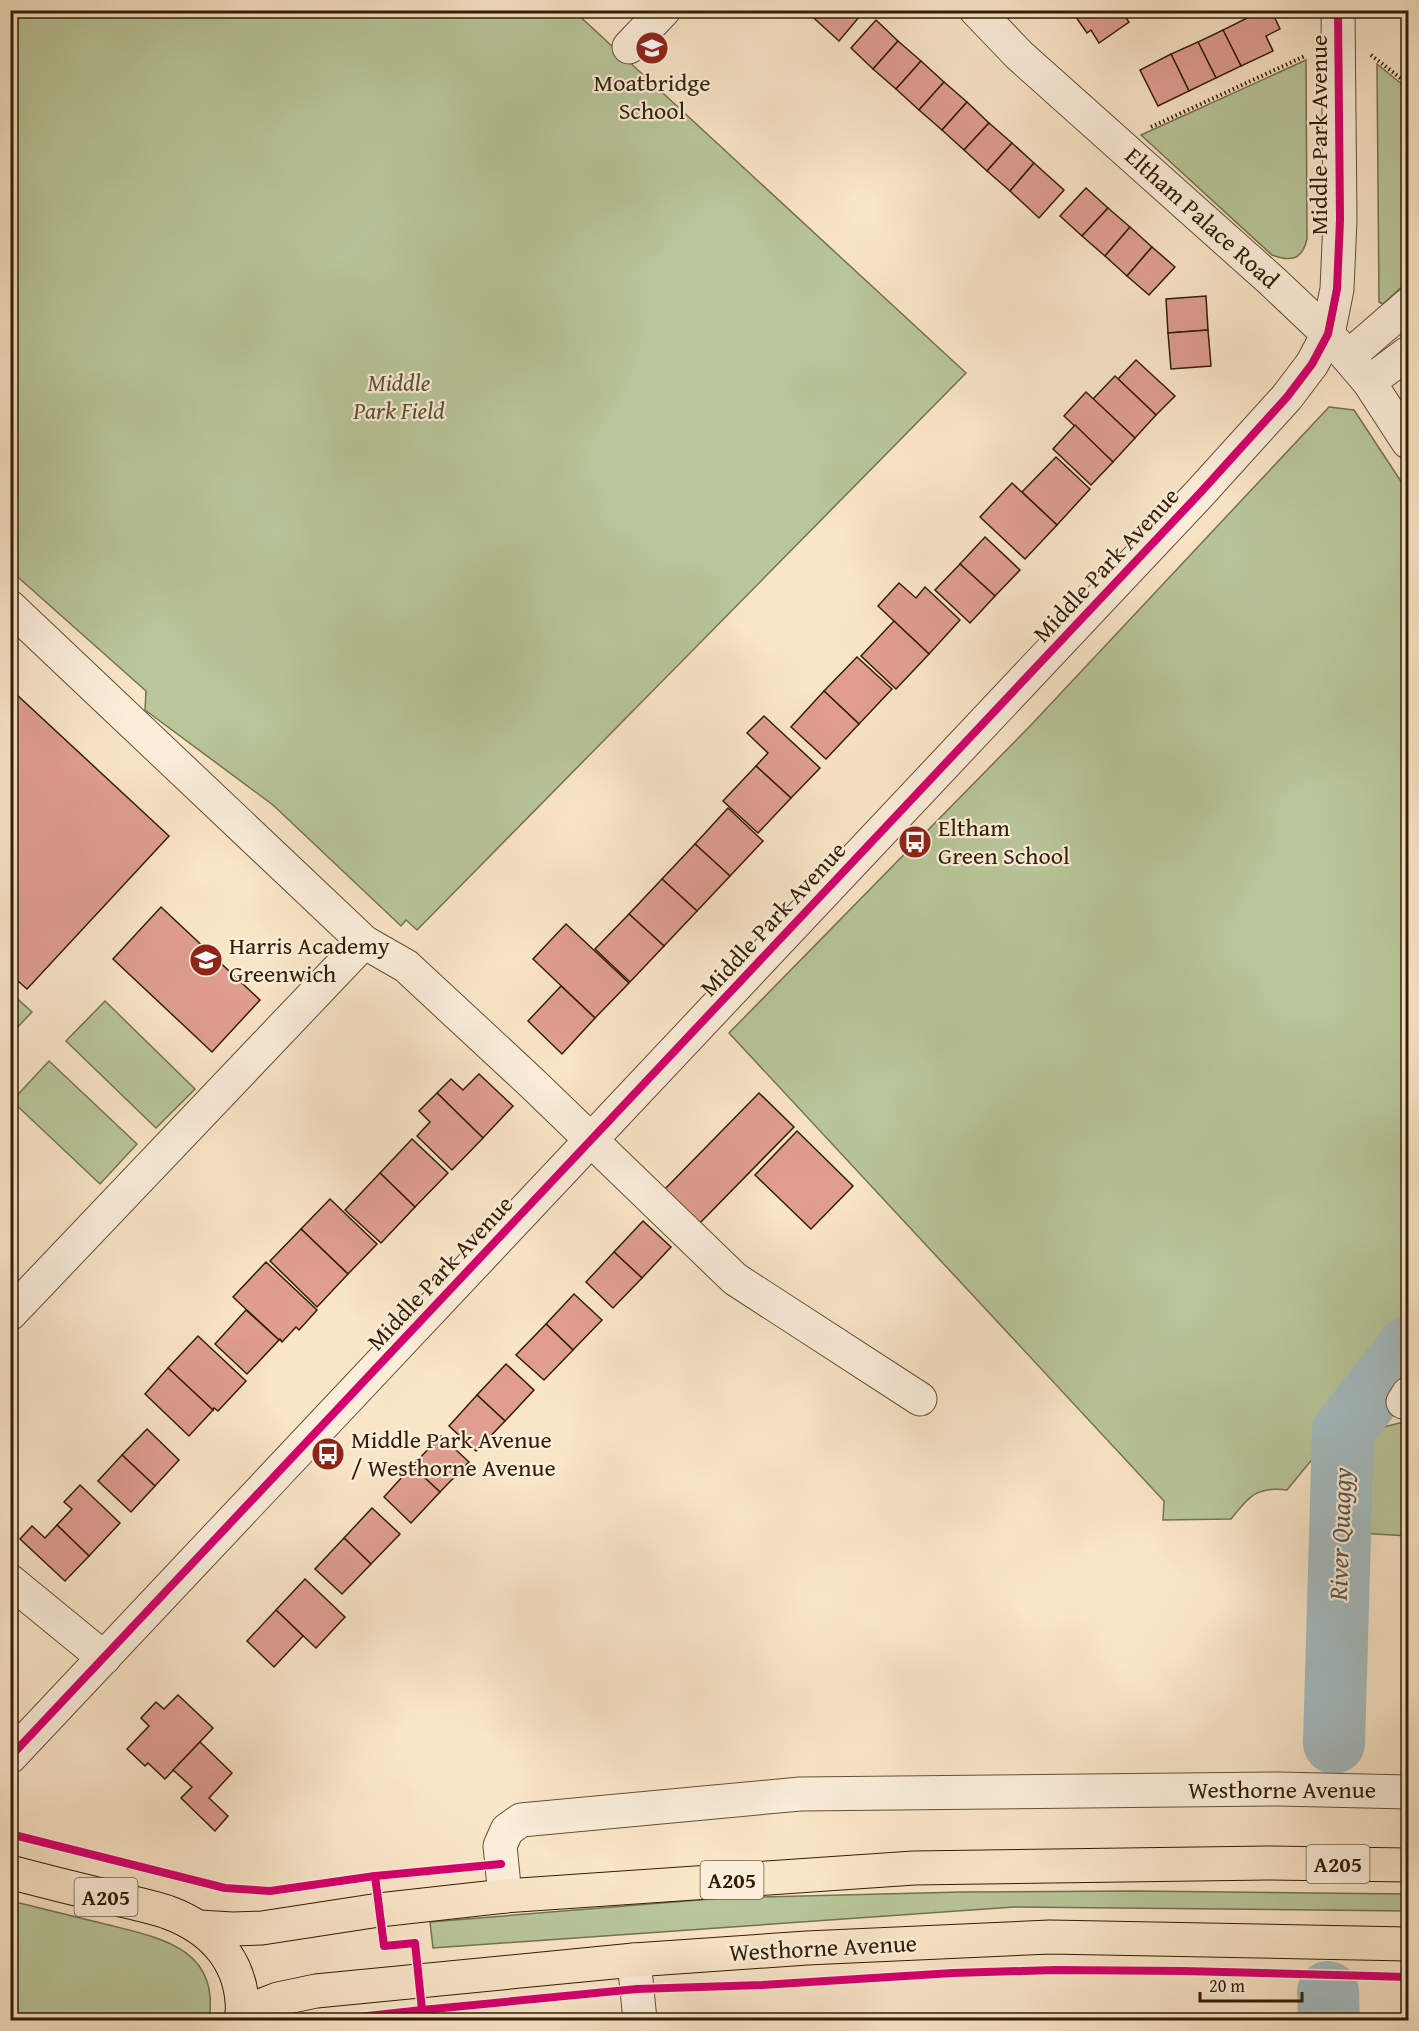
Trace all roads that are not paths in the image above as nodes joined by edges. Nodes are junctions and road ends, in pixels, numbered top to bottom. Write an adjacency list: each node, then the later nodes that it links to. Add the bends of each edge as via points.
1 (664, 10): 4 (street)
2 (976, 10): 6 (street, Eltham Palace Road, via 1019,56)
3 (1339, 25): 6 (street, Middle Park Avenue)
4 (629, 47)
5 (1408, 305): 6 (street)
6 (1338, 345): 8 (street, Eltham Palace Road); 12 (street, Middle Park Avenue, via 1312,364 1200,493)
7 (1408, 352): 8 (street)
8 (1369, 382): 9 (street, Eltham Palace Road)
9 (1408, 442)
10 (10, 607): 11 (street)
11 (364, 942): 12 (street, via 406,966); 13 (street)
12 (592, 1141): 14 (street, via 735,1279); 16 (street, Middle Park Avenue)
13 (10, 1314)
14 (920, 1399)
15 (10, 1581): 16 (street)
16 (104, 1658): 17 (street, Middle Park Avenue)
17 (10, 1757)
18 (1408, 1792): 21 (street, Westhorne Avenue, via 1279,1789 800,1794 521,1820 507,1830 500,1846)
19 (1408, 1864): 21 (highway, A205, via 914,1868)
20 (10, 1872): 22 (highway, A205, via 168,1912)
21 (503, 1880): 22 (highway, A205, via 379,1910 262,1928)
22 (199, 1927): 25 (highway, A205, via 228,1957 240,1982)
23 (1408, 1944): 24 (highway, Westhorne Avenue / A205, via 1050,1937)
24 (634, 1960): 25 (highway, Westhorne Avenue / A205, via 316,1991 278,1999); 26 (street)
25 (242, 2017)
26 (640, 2020)

